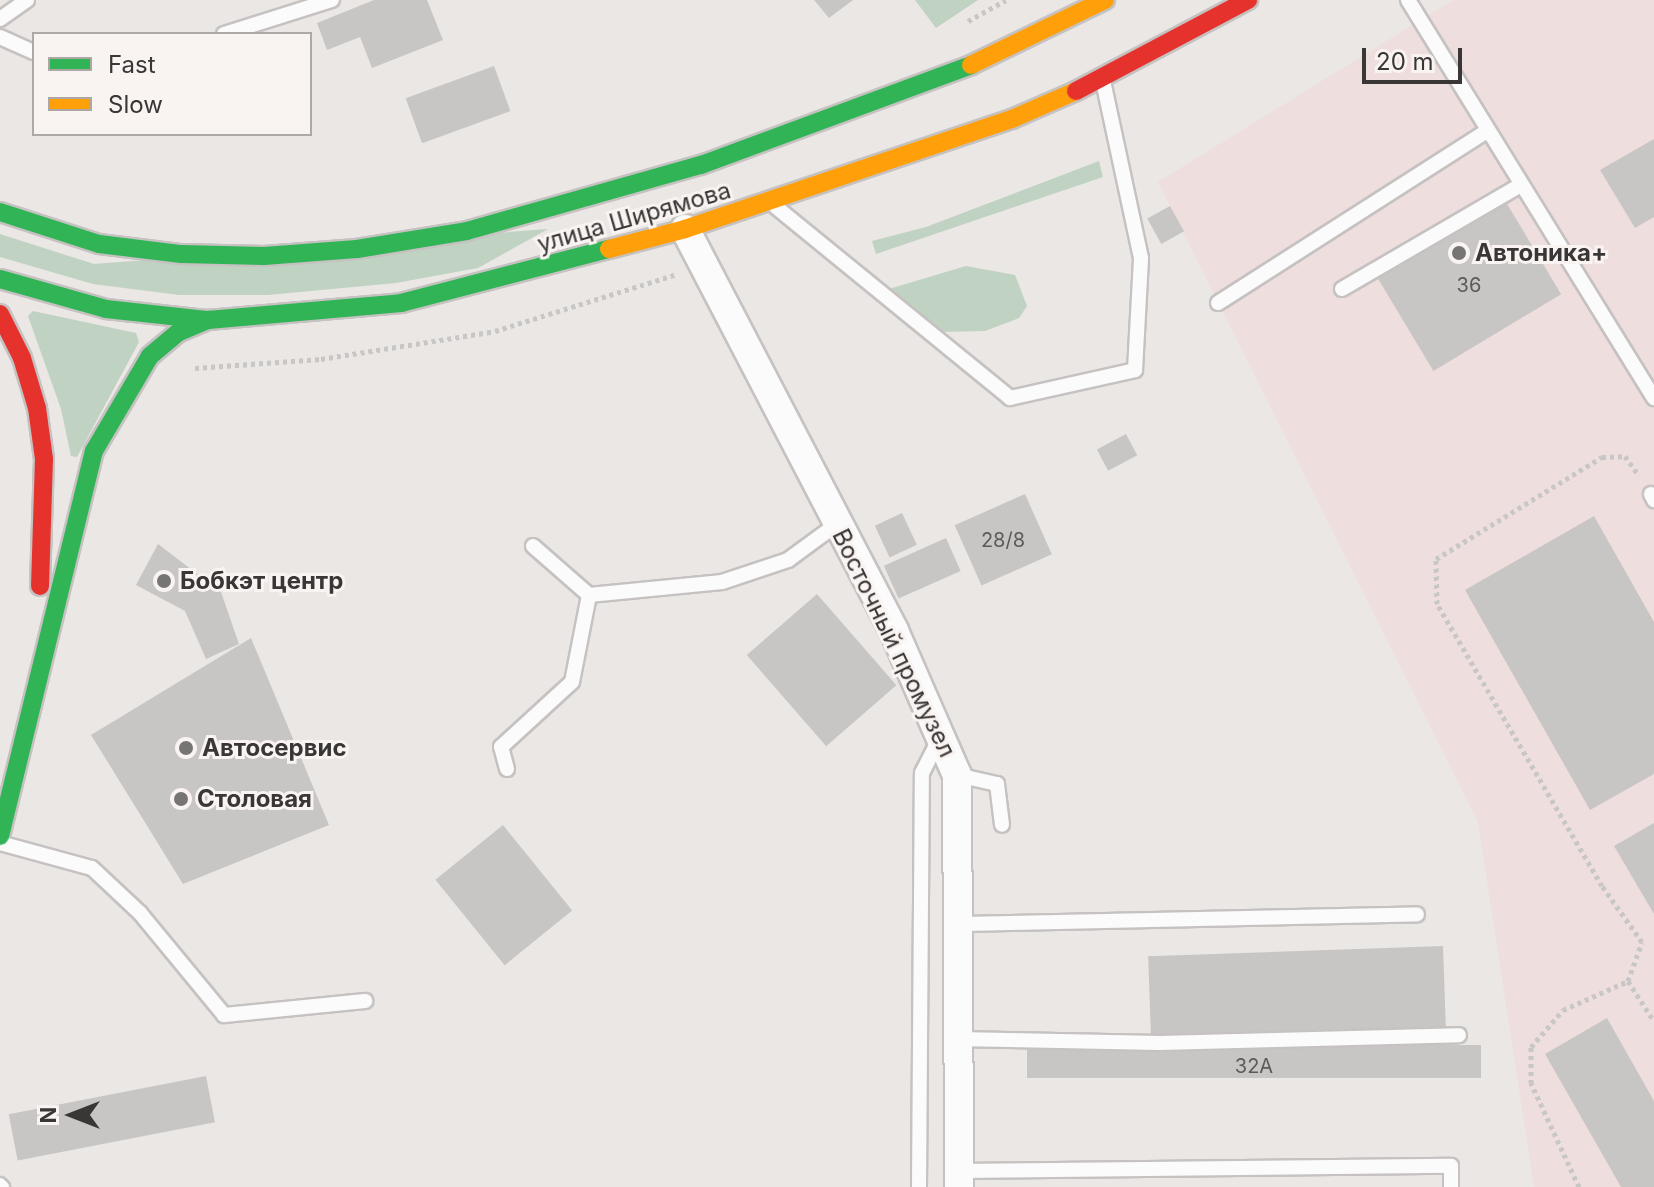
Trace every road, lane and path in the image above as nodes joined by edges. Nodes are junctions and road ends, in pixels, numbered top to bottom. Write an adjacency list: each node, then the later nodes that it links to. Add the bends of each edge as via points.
1 (27, 0): 7 (lane)
2 (332, 0): 9 (lane)
3 (1006, 0): 8 (path)
4 (1105, 0): 16 (main road, улица Ширямова, via 993,56 878,103 701,165 467,231 357,249 264,256 181,254 99,244)
5 (1248, 0): 12 (main road, улица Ширямова)
6 (1408, 0): 13 (lane)
7 (0, 19)
8 (963, 25)
9 (230, 32)
10 (0, 37): 11 (lane)
11 (32, 51)
12 (1103, 79): 15 (main road, улица Ширямова, via 1012,119); 15 (lane, via 1141,258 1135,370 1010,398)
13 (1487, 131): 14 (lane); 20 (lane)
14 (1521, 185): 19 (lane); 23 (lane)
15 (770, 202): 17 (main road, улица Ширямова)
16 (0, 212)
17 (685, 229): 22 (main road, улица Ширямова, via 401,303); 25 (street, Восточный промузел)
18 (0, 279): 22 (main road, улица Ширямова, via 106,309)
19 (1342, 289)
20 (1218, 303)
21 (0, 314): 31 (main road, via 30,380 44,459 42,562)
22 (208, 320): 31 (main road, via 177,333 150,356 94,451)
23 (1654, 398)
24 (1652, 497): 37 (path, via 1625,456 1602,457 1436,559 1437,604 1602,886 1642,942)
25 (837, 524): 27 (lane, via 788,560 722,582); 28 (street, Восточный промузел, via 894,631)
26 (533, 546): 27 (lane)
27 (589, 595): 29 (lane, via 572,682 501,747)
28 (940, 738): 30 (street, Восточный промузел); 43 (lane, via 922,773)
29 (507, 769)
30 (957, 775): 32 (lane, via 997,784); 36 (street, Восточный промузел)
31 (13, 796): 33 (main road)
32 (1002, 825)
33 (0, 836)
34 (0, 842): 38 (lane, via 92,868 140,913 224,1015)
35 (1417, 914): 36 (lane)
36 (958, 924): 41 (street, Восточный промузел)
37 (1628, 981): 39 (path); 45 (path, via 1563,1010 1531,1047 1531,1083)
38 (365, 1001)
39 (1654, 1021)
40 (1459, 1035): 41 (lane, via 1160,1043)
41 (958, 1039): 42 (street, Восточный промузел)
42 (959, 1179): 44 (lane, via 1451,1166)
43 (919, 1187)
44 (1451, 1187)
45 (1579, 1187)

